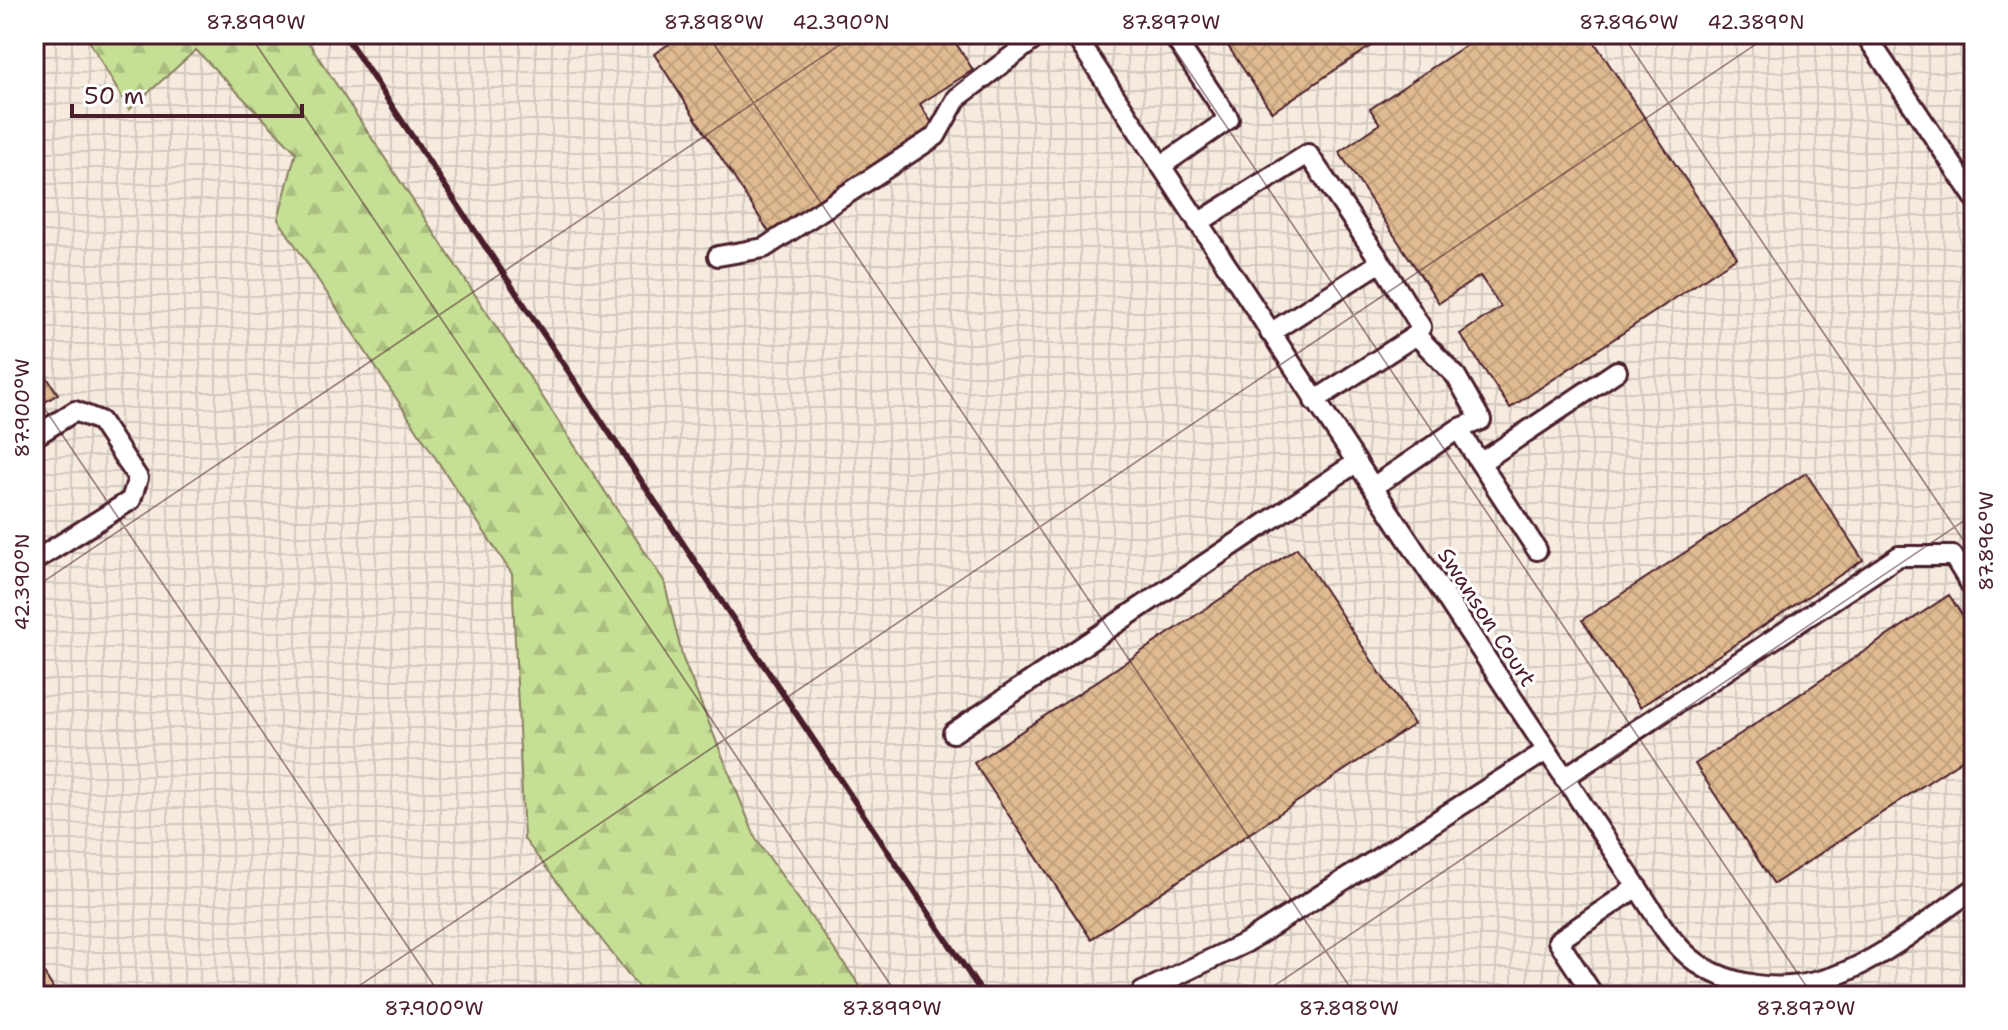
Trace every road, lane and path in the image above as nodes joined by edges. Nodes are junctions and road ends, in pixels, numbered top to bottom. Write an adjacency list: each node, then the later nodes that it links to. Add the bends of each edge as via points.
1 (1041, 34): 8 (lane, via 957,98 936,136 764,248)
2 (1074, 34): 5 (lane, Swanson Court)
3 (1172, 34): 5 (lane, via 1229,119)
4 (1865, 34): 6 (lane)
5 (1161, 166): 7 (lane, Swanson Court)
6 (1974, 197)
7 (1198, 223): 9 (lane, via 1308,154); 10 (lane, Swanson Court)
8 (718, 256)
9 (1381, 262): 10 (lane); 11 (lane, via 1421,327)
10 (1270, 333): 13 (lane, Swanson Court)
11 (1416, 335): 13 (lane); 14 (lane, via 1456,376 1481,420)
12 (1617, 371): 17 (lane)
13 (1314, 401): 16 (lane, Swanson Court)
14 (1458, 429): 17 (lane); 18 (lane)
15 (34, 437): 20 (lane, via 75,411 100,421 138,478 131,500)
16 (1357, 462): 18 (lane, Swanson Court); 22 (lane)
17 (1480, 463): 19 (lane)
18 (1373, 487): 23 (lane, Swanson Court)
19 (1537, 550)
20 (34, 561)
21 (1974, 590): 24 (lane, via 1953,556 1899,556)
22 (953, 733)
23 (1546, 751): 24 (lane, Swanson Court); 27 (lane, via 1247,942)
24 (1564, 778): 25 (lane, Swanson Court)
25 (1637, 887): 26 (lane, Swanson Court, via 1686,954 1735,982 1780,988 1835,978); 28 (lane, via 1558,941)
26 (1974, 889)
27 (1142, 992)
28 (1594, 996)

